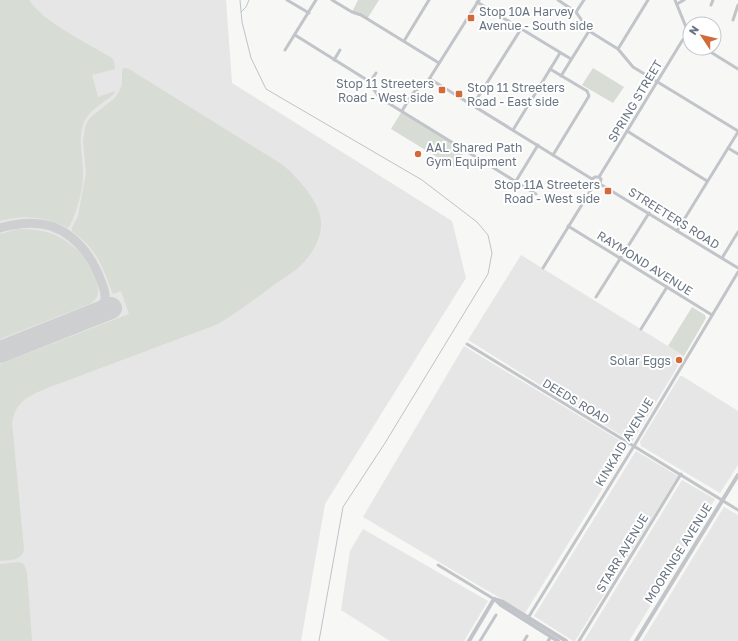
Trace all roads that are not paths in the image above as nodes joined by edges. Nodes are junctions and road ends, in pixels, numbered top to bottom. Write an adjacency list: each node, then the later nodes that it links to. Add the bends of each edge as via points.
1 (287, 0): 16 (street)
2 (316, 0): 16 (street)
3 (332, 0): 22 (street)
4 (429, 0): 22 (street)
5 (558, 0): 15 (street)
6 (584, 0): 15 (street)
7 (648, 0): 24 (street)
8 (674, 0): 12 (street)
9 (684, 0): 12 (street)
10 (713, 0): 13 (street)
11 (478, 1): 19 (street); 31 (street)
12 (677, 4): 17 (street)
13 (711, 5)
14 (738, 5): 18 (street)
15 (576, 12): 20 (street)
16 (308, 13): 21 (street)
17 (682, 17)
18 (733, 20)
19 (521, 28): 27 (street); 39 (street)
20 (589, 31): 24 (street); 29 (street)
21 (295, 35): 25 (street); 30 (street)
22 (404, 41): 31 (street)
23 (682, 41): 38 (street, SPRING STREET)
24 (618, 49): 38 (street, via 633,67)
25 (285, 50)
26 (340, 50): 30 (street)
27 (560, 53): 29 (street); 32 (street)
28 (717, 56): 33 (street)
29 (571, 59): 35 (street)
30 (334, 60): 37 (street)
31 (439, 63): 36 (street)
32 (550, 69): 35 (street); 41 (street)
33 (738, 69)
34 (376, 73): 37 (street)
35 (561, 76): 46 (street, via 587,91 589,96)
36 (430, 79): 39 (street); 40 (street, via 410,96)
37 (370, 82): 40 (street, via 380,98)
38 (658, 82): 42 (street, SPRING STREET); 43 (street)
39 (473, 105): 41 (street)
40 (402, 111): 50 (street)
41 (513, 130): 44 (street)
42 (627, 131): 48 (street, SPRING STREET); 51 (street)
43 (738, 132): 45 (street)
44 (538, 145): 46 (street); 50 (street)
45 (728, 148): 47 (street); 51 (street)
46 (553, 154): 49 (street)
47 (738, 154)
48 (599, 177): 49 (street); 52 (street)
49 (592, 179): 53 (street)
50 (516, 181): 54 (street)
51 (708, 181): 57 (street)
52 (600, 184): 53 (street); 55 (street, STREETERS ROAD)
53 (594, 185): 56 (street)
54 (536, 194)
55 (649, 213): 57 (street, STREETERS ROAD); 59 (street)
56 (568, 226): 59 (street, RAYMOND AVENUE); 61 (street)
57 (678, 231): 60 (street, STREETERS ROAD)
58 (738, 232): 60 (street)
59 (620, 258): 64 (street, RAYMOND AVENUE); 65 (street)
60 (722, 258): 62 (street, STREETERS ROAD)
61 (543, 268)
62 (738, 268)
63 (738, 272): 66 (street, KINKAID AVENUE)
64 (667, 287): 66 (street, RAYMOND AVENUE); 67 (street)
65 (596, 297)
66 (712, 315): 69 (street, KINKAID AVENUE)
67 (641, 329)
68 (467, 344): 69 (street, DEEDS ROAD)
69 (634, 446): 70 (street, DEEDS ROAD); 77 (street, KINKAID AVENUE)
70 (681, 474): 72 (street, DEEDS ROAD); 85 (street, STARR AVENUE)
71 (738, 475): 72 (street, MOORINGE AVENUE)
72 (722, 500): 73 (street, DEEDS ROAD); 86 (street, MOORINGE AVENUE)
73 (738, 510)
74 (438, 565): 75 (street)
75 (494, 599): 77 (street, via 503,602); 80 (street)
76 (496, 615): 81 (street)
77 (527, 620): 79 (street); 84 (street)
78 (527, 636): 82 (street)
79 (550, 639): 83 (street)
80 (469, 641)
81 (480, 641)
82 (524, 641)
83 (558, 641)
84 (566, 641)
85 (579, 641)
86 (636, 641)

